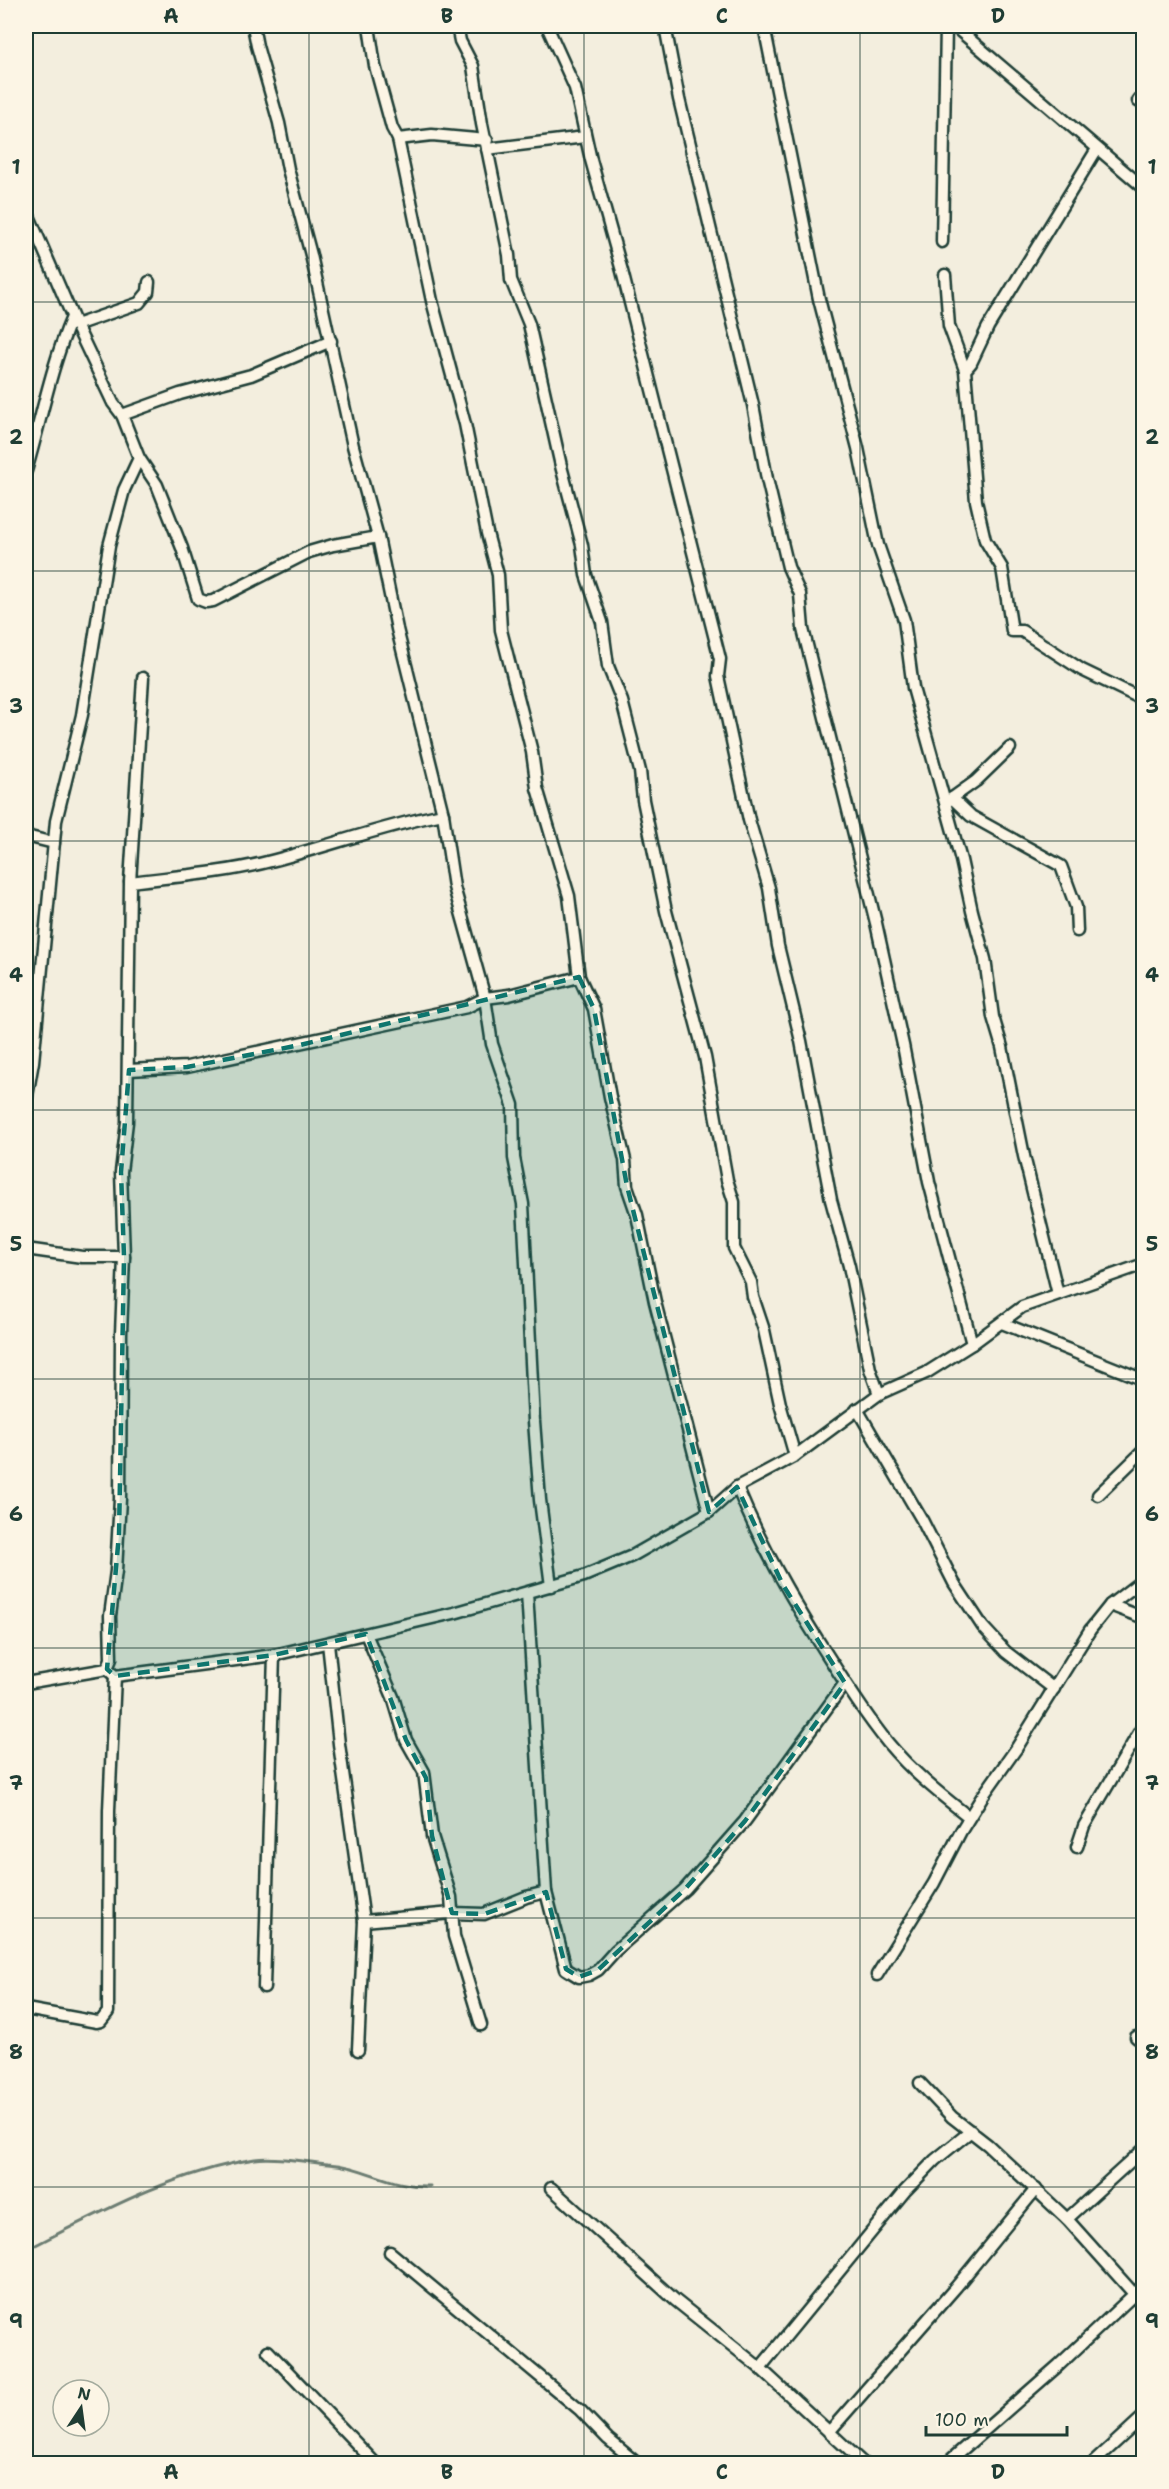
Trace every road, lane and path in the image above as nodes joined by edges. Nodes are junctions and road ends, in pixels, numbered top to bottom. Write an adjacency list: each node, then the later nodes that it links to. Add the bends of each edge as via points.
1 (253, 26): 19 (street)
2 (369, 26): 10 (street, via 375,66)
3 (456, 26): 11 (street, via 473,66)
4 (547, 26): 9 (street, via 575,88)
5 (665, 26): 43 (street, via 772,501 788,567 800,594 803,629 876,923 929,1182)
6 (764, 26): 28 (street, via 819,299 858,448 878,545 904,620 913,688)
7 (946, 26): 15 (street)
8 (954, 26): 12 (street)
9 (585, 136): 11 (street); 45 (street, via 720,659 718,676 749,820 769,888 831,1200)
10 (398, 139): 11 (street, via 432,135); 34 (street, via 432,301 465,424 498,575 501,630 532,752 537,788 569,896)
11 (487, 144): 48 (street, via 512,280 529,324 586,575 602,622 608,666 622,701 640,771 666,911 705,1057 734,1202 734,1248 751,1282)
12 (1097, 149): 13 (street); 20 (street)
13 (1143, 188)
14 (26, 209): 18 (street)
15 (942, 242)
16 (945, 275): 20 (street, via 949,326)
17 (149, 282): 18 (street, via 148,292 139,303)
18 (74, 321): 21 (street); 23 (street, via 59,348)
19 (331, 342): 21 (street, via 251,375 180,394); 24 (street)
20 (965, 370): 26 (street, via 976,501 984,540 1002,568 1012,631 1022,631 1083,670)
21 (122, 416): 22 (street)
22 (139, 458): 24 (street, via 157,485 182,548 193,589 202,601 213,601 309,552); 31 (street, via 123,490 109,546 82,716)
23 (26, 471)
24 (378, 537): 29 (street, via 399,640)
25 (143, 678): 32 (street)
26 (1143, 700)
27 (1010, 748): 28 (street)
28 (949, 801): 33 (street, via 1061,867 1076,908); 41 (street, via 985,959 993,1017)
29 (443, 814): 32 (street, via 389,825 249,866); 35 (street, via 454,887)
30 (26, 836): 31 (street)
31 (54, 843): 37 (street)
32 (130, 882): 36 (street)
33 (1077, 931)
34 (579, 977): 35 (street); 51 (street, via 594,1010 627,1185)
35 (485, 998): 36 (street, via 467,1007 187,1067); 53 (street, via 489,1031 513,1105 514,1158 523,1204 540,1500)
36 (129, 1070): 39 (street, via 128,1122 121,1172)
37 (26, 1102)
38 (26, 1249): 39 (street, via 82,1257)
39 (124, 1257): 60 (street, via 119,1534 110,1616)
40 (1143, 1264): 41 (street)
41 (1058, 1294): 42 (street, via 1022,1307)
42 (1002, 1323): 43 (street); 44 (street)
43 (972, 1344): 45 (street, via 926,1373)
44 (1143, 1380)
45 (879, 1394): 46 (street)
46 (857, 1410): 48 (street); 63 (street, via 983,1627 1006,1652)
47 (1143, 1450): 50 (street)
48 (795, 1456): 49 (street)
49 (737, 1487): 51 (street); 62 (street, via 783,1585)
50 (1098, 1496)
51 (709, 1512): 53 (street, via 632,1556)
52 (1143, 1579): 55 (street)
53 (551, 1586): 54 (street)
54 (527, 1593): 57 (street); 67 (street)
55 (1110, 1605): 56 (street); 63 (street)
56 (1143, 1618)
57 (366, 1634): 58 (street); 68 (street, via 393,1697 406,1740 424,1772 432,1836 449,1888)
58 (328, 1643): 59 (street); 69 (street)
59 (274, 1655): 60 (street); 71 (street)
60 (111, 1672): 61 (street); 72 (street, via 108,2012 97,2022)
61 (26, 1683)
62 (845, 1683): 65 (street, via 889,1745); 67 (street, via 745,1821 685,1889 598,1970 579,1977 566,1969)
63 (1054, 1689): 65 (street)
64 (1143, 1724): 66 (street, via 1084,1826)
65 (969, 1817): 70 (street)
66 (1077, 1847)
67 (546, 1892): 68 (street, via 484,1914)
68 (452, 1913): 69 (street); 73 (street, via 454,1936)
69 (364, 1922): 74 (street)
70 (877, 1975)
71 (264, 1987)
72 (26, 2009)
73 (481, 2025)
74 (358, 2050)
75 (920, 2083): 76 (street)
76 (971, 2131): 79 (street); 86 (street, via 905,2191)
77 (1143, 2149): 80 (street)
78 (551, 2188): 86 (street, via 675,2300)
79 (1036, 2189): 80 (street); 88 (street)
80 (1067, 2219): 83 (street)
81 (390, 2253): 90 (street)
82 (1143, 2285): 83 (street)
83 (1134, 2294): 84 (street); 92 (street)
84 (1143, 2305)
85 (268, 2351): 89 (street)
86 (760, 2368): 88 (street)
87 (1143, 2416): 93 (street)
88 (829, 2432): 91 (street)
89 (376, 2463)
90 (638, 2463)
91 (864, 2463)
92 (946, 2463)
93 (1092, 2463)

